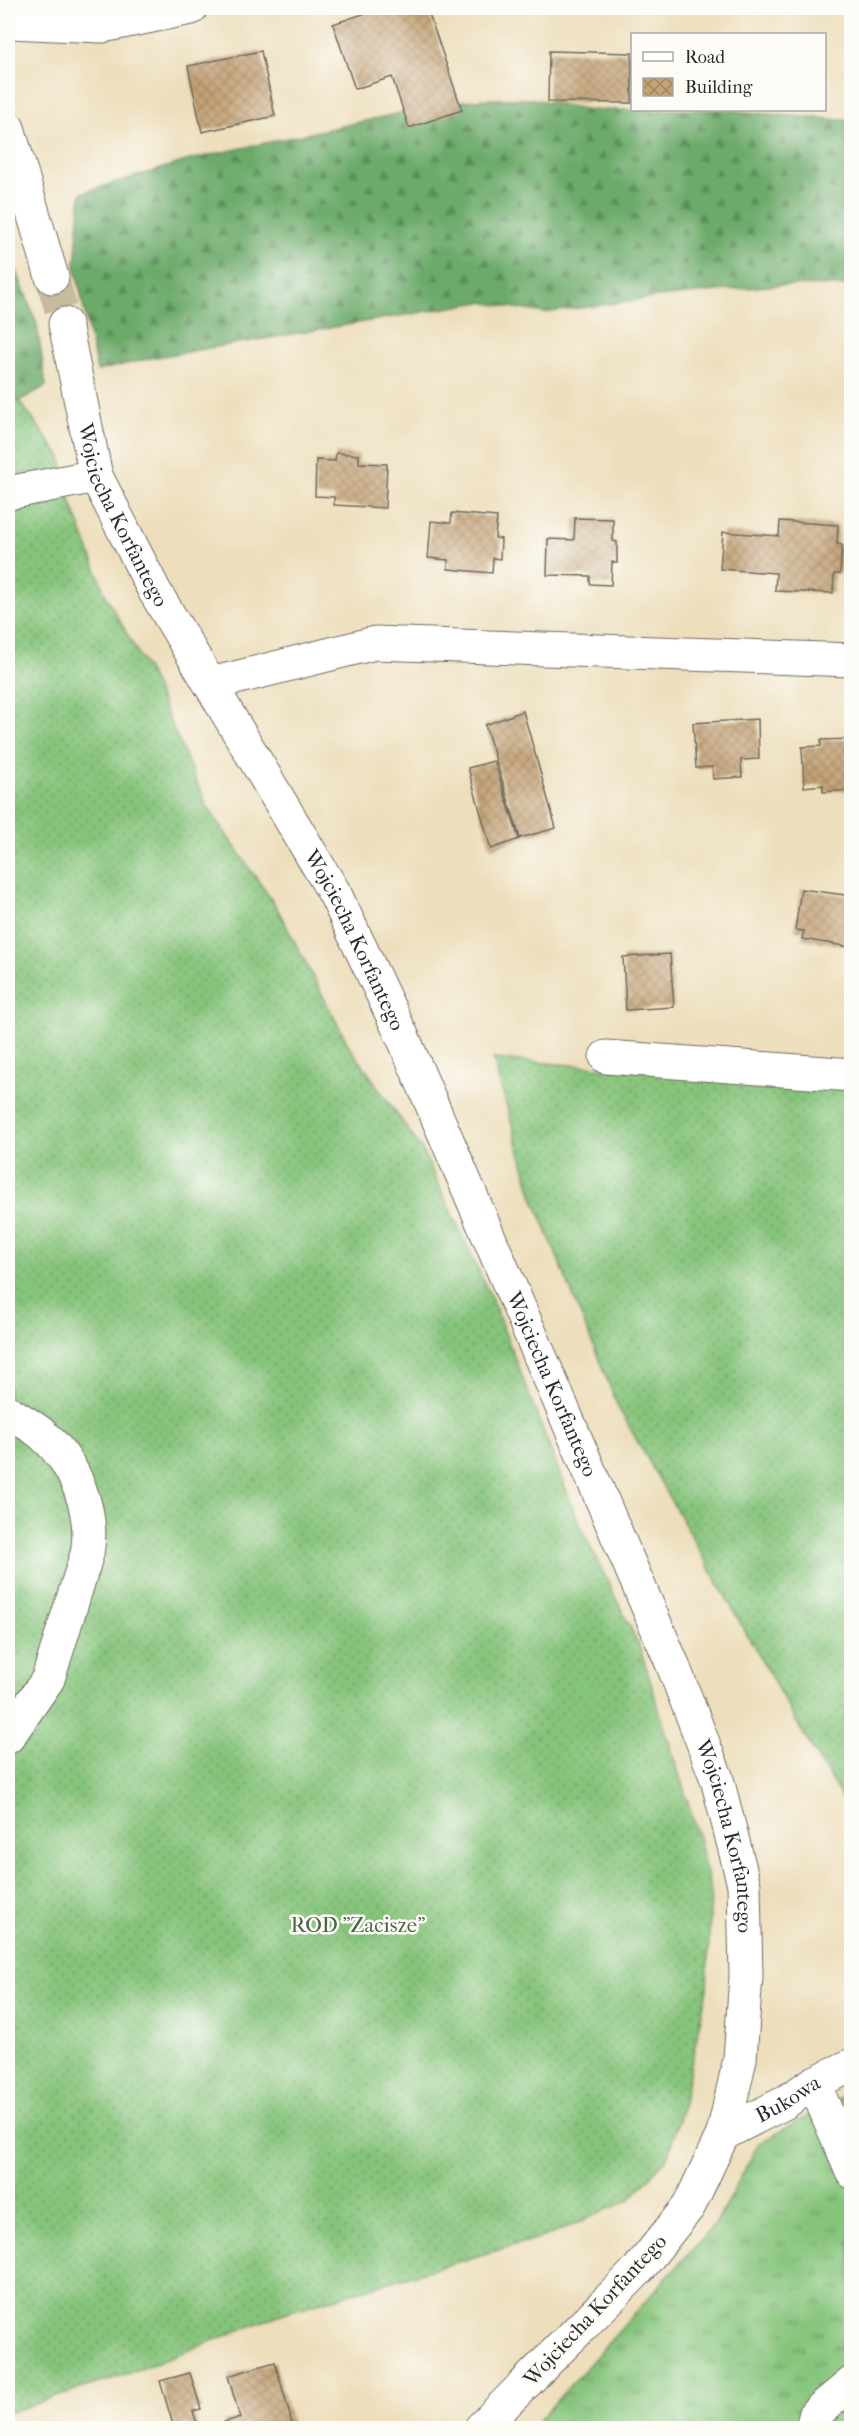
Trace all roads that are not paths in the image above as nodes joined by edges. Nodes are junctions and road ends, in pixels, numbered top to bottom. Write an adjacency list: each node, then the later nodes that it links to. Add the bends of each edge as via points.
1 (191, 8): 2 (street, via 102,26)
2 (8, 22)
3 (8, 128): 4 (street)
4 (52, 277)
5 (65, 324): 6 (street, Wojciecha Korfantego)
6 (96, 476): 7 (street); 9 (street, Wojciecha Korfantego, via 154,590)
7 (8, 494)
8 (852, 660): 9 (street, via 375,643)
9 (212, 684): 16 (street, Wojciecha Korfantego, via 335,894 405,1042 672,1663 717,1779 744,1885 746,1976 740,2059)
10 (606, 1057): 11 (street)
11 (852, 1075)
12 (8, 1412): 13 (street, via 42,1435 63,1456 76,1481 91,1537 48,1679)
13 (8, 1737)
14 (852, 2065): 15 (street, Bukowa)
15 (814, 2083): 16 (street, Bukowa); 17 (street)
16 (723, 2134): 19 (street, Wojciecha Korfantego, via 689,2206 638,2270)
17 (852, 2172)
18 (852, 2384): 20 (street, via 816,2413)
19 (481, 2428)
20 (812, 2428)

